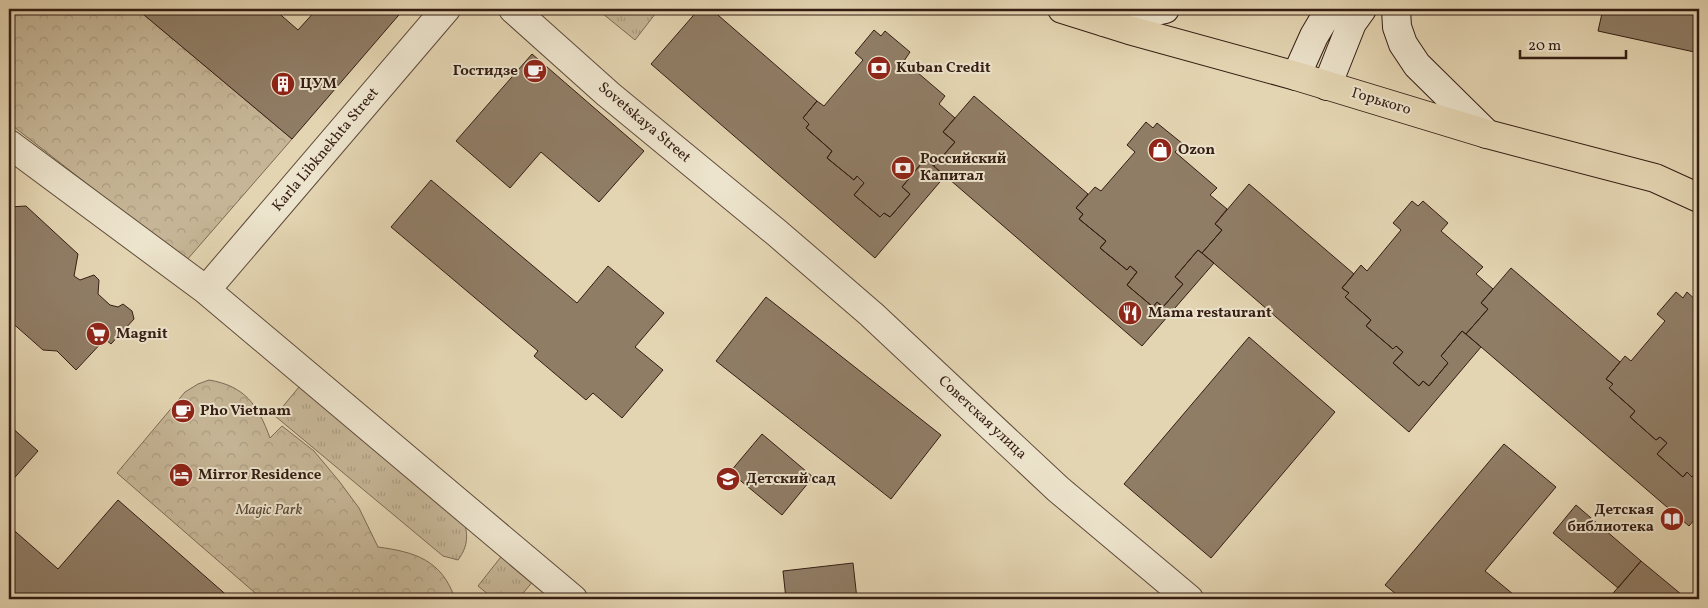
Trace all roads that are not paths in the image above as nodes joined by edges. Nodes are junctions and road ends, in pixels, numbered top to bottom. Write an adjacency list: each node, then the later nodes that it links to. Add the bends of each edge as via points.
1 (446, 9): 14 (street, Karla Libknekhta Street)
2 (513, 9): 16 (street, Советская улица, via 608,94 871,314 1058,489)
3 (1062, 9): 8 (main road, Горького)
4 (1166, 9): 8 (street)
5 (1330, 9): 9 (street)
6 (1362, 9): 10 (street, via 1352,23)
7 (1396, 9): 11 (street, via 1403,44 1417,65)
8 (1104, 22): 9 (main road, Горького)
9 (1296, 76): 10 (main road, Горького)
10 (1328, 86): 11 (main road, Горького)
11 (1487, 134): 13 (main road, Горького, via 1655,178)
12 (9, 144): 14 (street)
13 (1699, 198)
14 (206, 290): 15 (street)
15 (573, 599)
16 (1189, 599)

